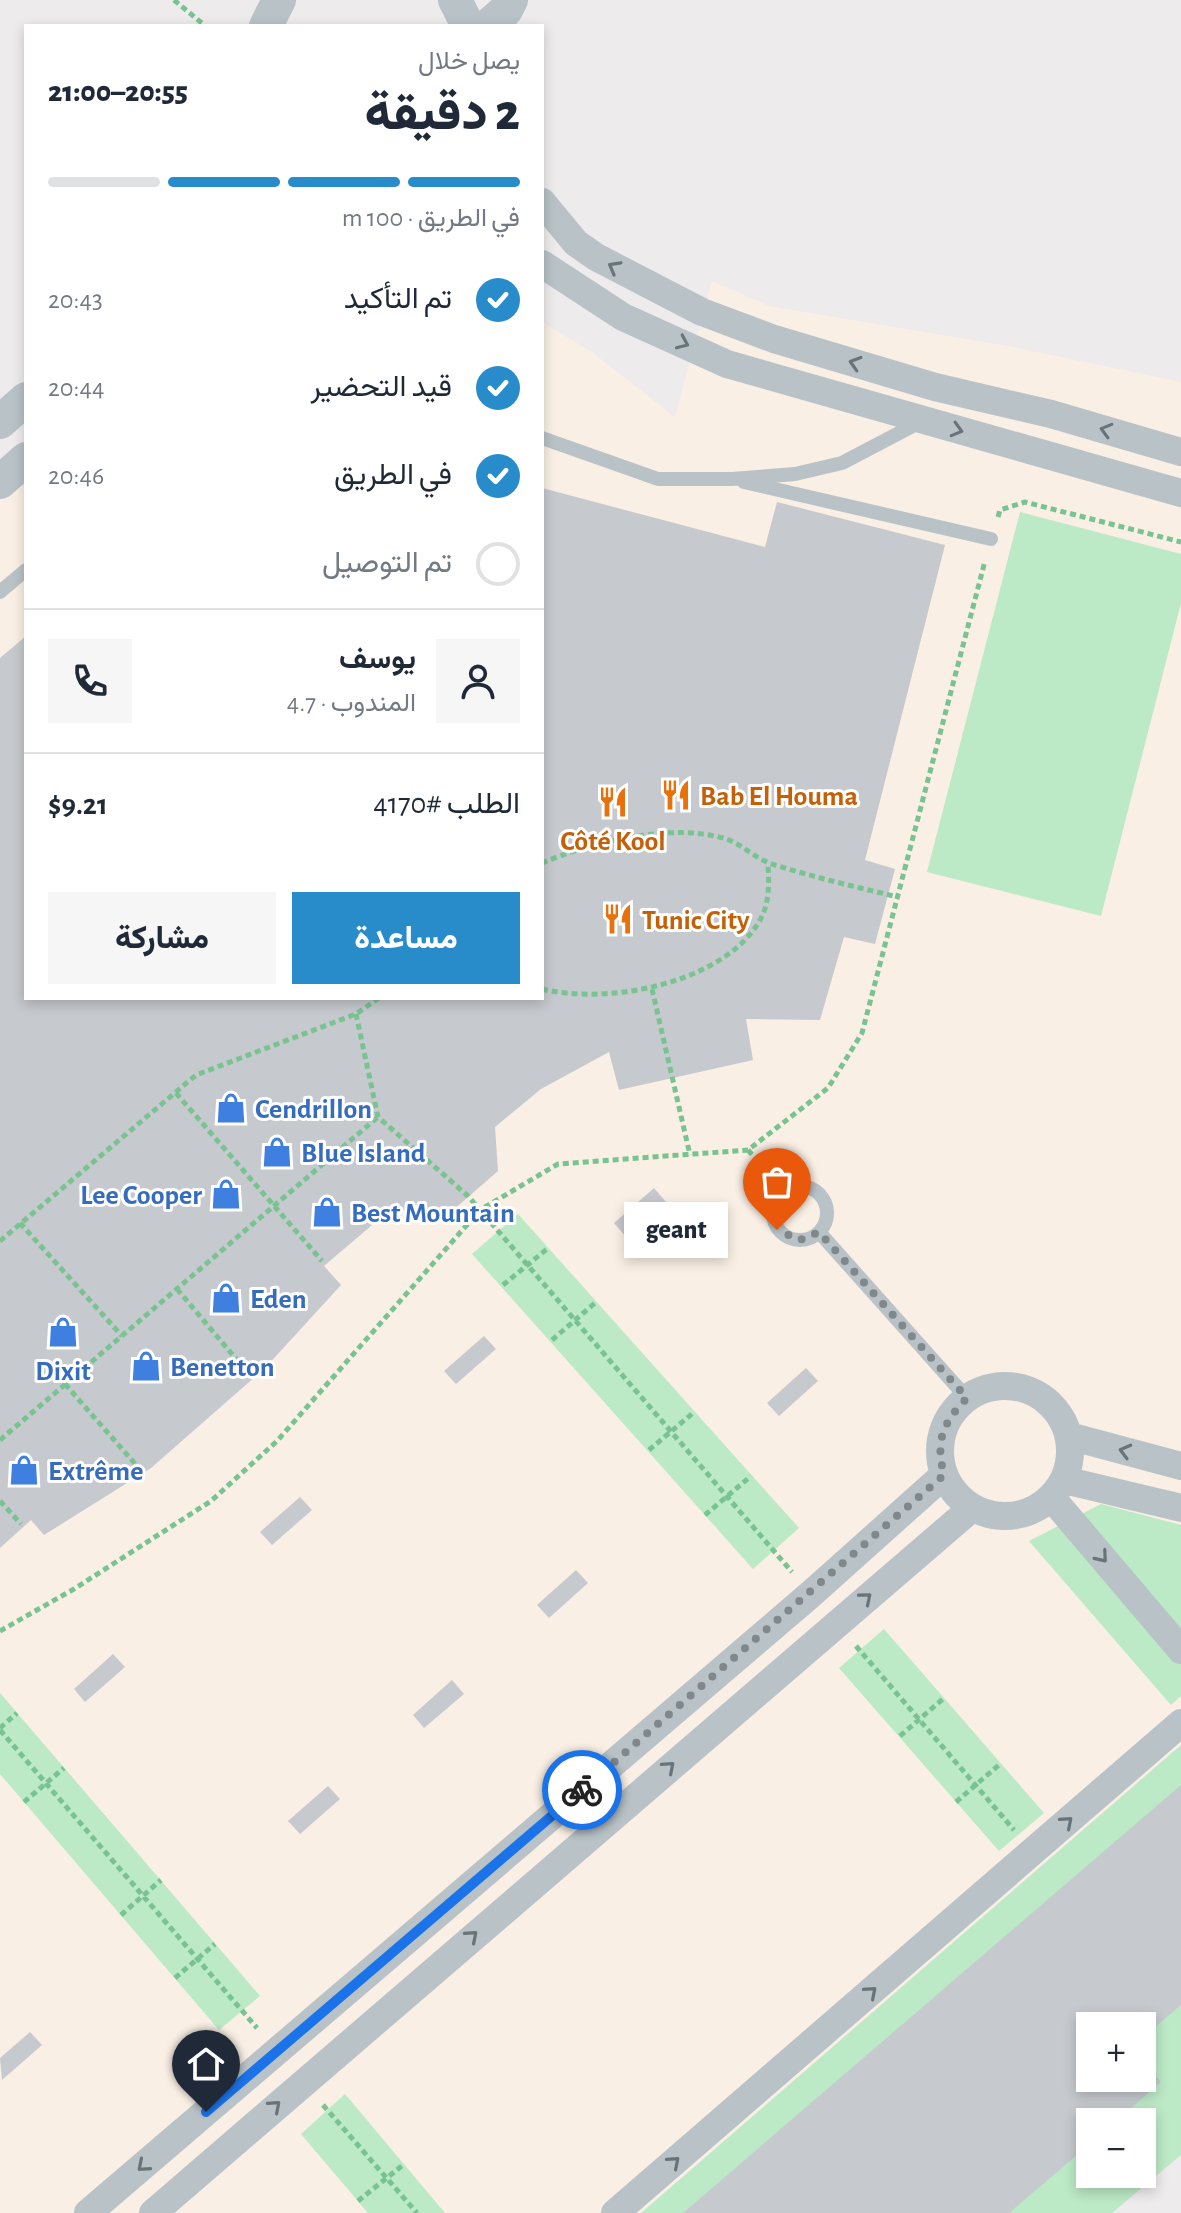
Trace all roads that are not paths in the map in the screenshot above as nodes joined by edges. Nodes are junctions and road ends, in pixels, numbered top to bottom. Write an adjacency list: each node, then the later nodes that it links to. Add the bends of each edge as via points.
1 (279, 0): 4 (street)
2 (455, 0): 5 (street)
3 (511, 0): 6 (street)
4 (267, 24)
5 (467, 24)
6 (490, 24)
7 (544, 204): 13 (street, one-way to 7, via 920,383 702,312 596,257 576,243)
8 (544, 265): 10 (street, one-way to 10, via 623,317 727,364)
9 (24, 401): 11 (street)
10 (922, 420): 15 (lane, via 842,463 795,474); 17 (street, one-way to 17)
11 (0, 422)
12 (544, 439): 15 (lane, via 658,479)
13 (1181, 452)
14 (24, 461): 16 (street)
15 (732, 479): 18 (lane)
16 (0, 482)
17 (1181, 493)
18 (991, 539)
19 (24, 572): 20 (lane)
20 (0, 592)
21 (819, 1232): 21 (lane, via 827,1212 817,1191 800,1186 784,1191 773,1212 777,1230 800,1240); 22 (lane)
22 (967, 1398): 23 (street, via 984,1389 1027,1389 1057,1410); 25 (street, via 949,1416 941,1437)
23 (1069, 1436): 24 (street, one-way to 23); 26 (street, via 1070,1460)
24 (1181, 1466)
25 (944, 1475): 27 (street); 31 (street, one-way to 31)
26 (1058, 1489): 27 (street, via 1035,1509 1006,1516); 28 (street); 29 (street, one-way to 29)
27 (972, 1508): 32 (street, one-way to 27)
28 (1181, 1508)
29 (1181, 1650)
30 (1181, 1723): 33 (street, one-way to 30)
31 (88, 2213)
32 (153, 2213)
33 (615, 2213)

